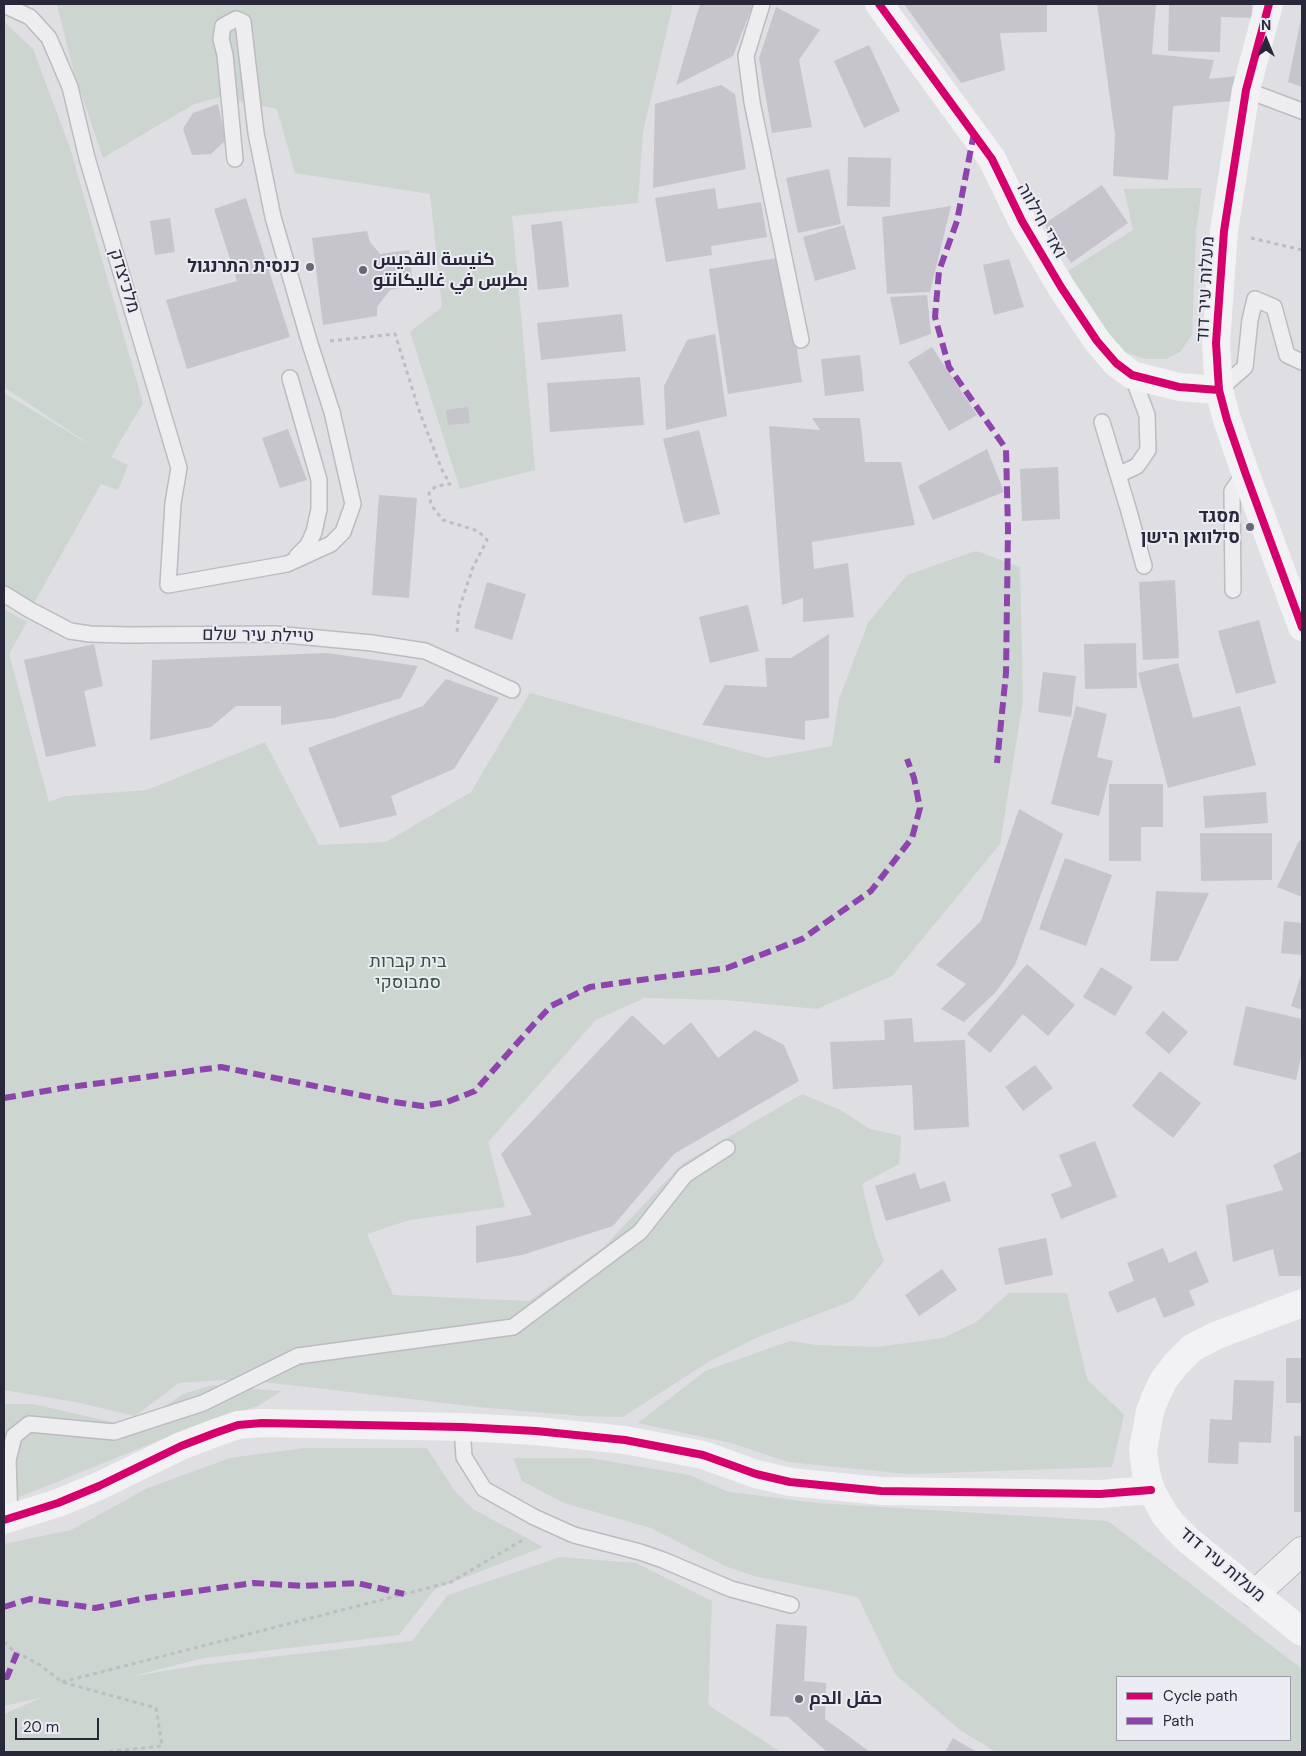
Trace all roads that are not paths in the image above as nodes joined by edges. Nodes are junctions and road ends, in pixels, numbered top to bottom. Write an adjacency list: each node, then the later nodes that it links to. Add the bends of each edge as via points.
1 (762, 4): 8 (lane, via 746,56 752,102)
2 (879, 4): 10 (street, ואדי חילווה, via 992,159 1022,221 1097,341 1116,363)
3 (1269, 4): 5 (street, מעלות עיר דוד)
4 (4, 5): 16 (lane, מלכיצדק, via 30,18 49,38 70,87 87,158 179,468 173,503 168,585)
5 (1246, 90): 6 (lane); 12 (street, מעלות עיר דוד, via 1224,231 1216,343)
6 (1302, 111)
7 (235, 159): 16 (lane, via 221,39 223,26 236,19 243,22 256,133 272,217 332,412 353,504 343,532 331,544)
8 (801, 340)
9 (1302, 362): 12 (lane, via 1287,355 1274,307 1255,299 1245,367)
10 (1132, 375): 12 (street, ואדי חילווה, via 1179,387); 15 (lane, via 1147,415 1148,450 1137,466)
11 (290, 378): 16 (lane, via 320,480 319,509 311,538 308,545)
12 (1219, 390): 14 (street, מעלות עיר דוד)
13 (1102, 422): 15 (lane)
14 (1245, 472): 18 (lane, via 1232,491); 20 (street, מעלות עיר דוד)
15 (1118, 475): 17 (lane)
16 (287, 564)
17 (1144, 566)
18 (1233, 590)
19 (4, 594): 21 (lane, טיילת עיר שלם, via 70,631 118,635 274,634 372,643 425,651)
20 (1302, 627)
21 (512, 690)
22 (727, 1148): 26 (lane, via 685,1175 640,1232 514,1327 298,1356 203,1403 114,1432 29,1424 14,1436 8,1460)
23 (1302, 1304): 25 (street, מעלות עיר דוד, via 1215,1336 1192,1348 1176,1364 1163,1381 1150,1411 1144,1450)
24 (462, 1427): 25 (street, via 625,1440 704,1454 756,1474 790,1482 881,1492 1100,1494); 26 (street, via 262,1423 238,1426 181,1446 99,1486); 29 (lane, via 464,1457 484,1489 534,1517 574,1535 640,1552 732,1589)
25 (1151, 1490): 28 (street, מעלות עיר דוד, via 1165,1514 1188,1540)
26 (7, 1520)
27 (1302, 1552): 28 (street)
28 (1255, 1594): 30 (street, מעלות עיר דוד)
29 (791, 1606)
30 (1302, 1632)

